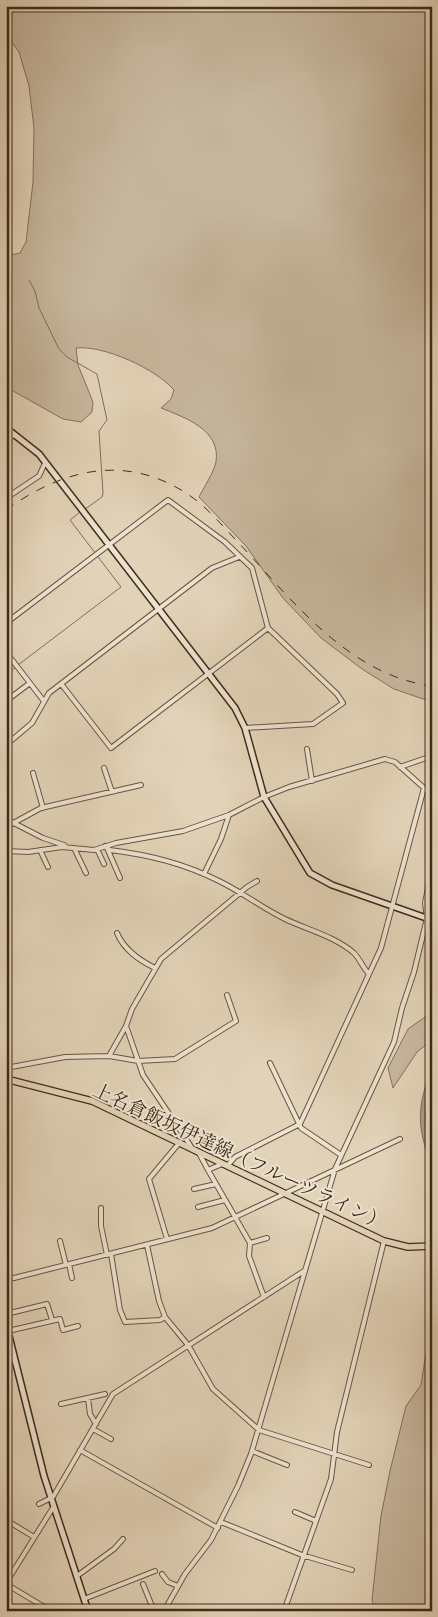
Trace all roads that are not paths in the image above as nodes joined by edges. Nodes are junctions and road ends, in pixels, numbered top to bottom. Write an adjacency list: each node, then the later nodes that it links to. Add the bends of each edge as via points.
1 (6, 428): 2 (street)
2 (14, 434): 3 (street); 4 (street, via 36,451)
3 (6, 443)
4 (45, 463): 5 (street, via 38,476); 6 (street)
5 (6, 498)
6 (108, 544): 7 (street, via 168,500); 8 (street); 9 (street)
7 (239, 556): 8 (street, via 215,566); 10 (street, via 253,570)
8 (159, 610): 12 (street); 14 (street)
9 (6, 623)
10 (268, 628): 12 (street); 17 (street, via 338,694 343,703 313,724)
11 (6, 652): 13 (street)
12 (208, 674): 14 (street, via 111,748); 17 (street, via 235,708)
13 (30, 683): 15 (street); 16 (street)
14 (62, 685): 15 (street)
15 (43, 700): 18 (street, via 32,723)
16 (6, 701)
17 (245, 728): 29 (street)
18 (6, 745)
19 (307, 749): 24 (street)
20 (432, 756): 21 (street)
21 (400, 767): 24 (street, via 393,761 383,760); 26 (street)
22 (104, 768): 27 (street)
23 (34, 773): 30 (street)
24 (312, 781): 29 (street)
25 (141, 785): 27 (street)
26 (424, 788): 28 (street); 49 (street)
27 (112, 792): 30 (street)
28 (432, 795)
29 (264, 796): 31 (street); 49 (street, via 313,876)
30 (43, 808): 33 (street)
31 (229, 815): 36 (street, via 183,831); 45 (street)
32 (6, 818): 33 (street)
33 (15, 823): 34 (street); 35 (street)
34 (6, 827)
35 (66, 847): 37 (street); 39 (street)
36 (106, 847): 38 (street); 45 (street, via 157,857); 46 (street)
37 (74, 848): 38 (street); 44 (street)
38 (97, 849): 41 (street)
39 (40, 850): 40 (street); 42 (street)
40 (6, 851)
41 (104, 864)
42 (48, 867)
43 (432, 868): 50 (street, via 425,903)
44 (86, 873)
45 (204, 874): 48 (street)
46 (120, 878)
47 (257, 881): 48 (street)
48 (240, 894): 52 (street, via 161,959); 53 (street, via 347,948)
49 (392, 906): 50 (street); 53 (street, via 381,948)
50 (429, 919): 66 (street, via 394,1042)
51 (116, 933): 52 (street, via 132,954)
52 (155, 968): 55 (street)
53 (369, 974): 61 (street)
54 (227, 995): 57 (street, via 236,1019 228,1027 175,1059)
55 (126, 1026): 56 (street); 57 (street)
56 (109, 1056): 57 (street); 59 (street, via 66,1056)
57 (138, 1061): 64 (street, via 143,1075)
58 (270, 1063): 61 (street)
59 (6, 1068)
60 (6, 1079): 63 (main road, 上名倉飯坂伊達線（フルーツライン）, via 92,1101)
61 (299, 1125): 66 (street); 67 (street)
62 (400, 1139): 68 (street)
63 (180, 1142): 64 (main road, 上名倉飯坂伊達線（フルーツライン）); 79 (street, via 150,1179)
64 (192, 1148): 65 (main road, 上名倉飯坂伊達線（フルーツライン）)
65 (200, 1151): 67 (main road, 上名倉飯坂伊達線（フルーツライン）); 69 (street, via 199,1156)
66 (341, 1155): 68 (street)
67 (226, 1164): 69 (street); 72 (main road, 上名倉飯坂伊達線（フルーツライン）)
68 (335, 1169): 72 (street); 76 (street)
69 (208, 1170): 70 (street)
70 (216, 1184): 71 (street); 73 (street)
71 (194, 1190)
72 (286, 1192): 76 (main road, 上名倉飯坂伊達線（フルーツライン）); 77 (street)
73 (226, 1200): 74 (street); 77 (street)
74 (198, 1207)
75 (101, 1208): 85 (street, via 101,1226)
76 (322, 1211): 80 (main road, 上名倉飯坂伊達線（フルーツライン）); 87 (street)
77 (236, 1217): 79 (street, via 212,1228); 82 (street)
78 (267, 1238): 82 (street)
79 (167, 1239): 83 (street)
80 (384, 1240): 84 (main road, 上名倉飯坂伊達線（フルーツライン）, via 408,1247); 106 (street, via 337,1432)
81 (60, 1241): 86 (street)
82 (250, 1243): 90 (street, via 250,1258)
83 (147, 1245): 85 (street); 92 (street)
84 (432, 1246)
85 (109, 1254): 86 (street); 92 (street, via 124,1322 154,1321)
86 (67, 1265): 88 (street); 89 (street)
87 (304, 1271): 90 (street); 102 (street)
88 (72, 1278)
89 (6, 1280)
90 (264, 1296): 97 (street)
91 (6, 1314): 93 (street, via 47,1304)
92 (164, 1317): 97 (street)
93 (52, 1320): 95 (street, via 60,1319 63,1330); 96 (street)
94 (6, 1324): 96 (street)
95 (78, 1326)
96 (8, 1331): 109 (street)
97 (188, 1345): 101 (street, via 117,1391); 102 (street, via 214,1389)
98 (105, 1394): 99 (street)
99 (88, 1398): 100 (street); 101 (street)
100 (61, 1404)
101 (95, 1427): 103 (street); 104 (street)
102 (259, 1430): 105 (street); 106 (street)
103 (111, 1439)
104 (80, 1450): 109 (street); 116 (street)
105 (252, 1451): 107 (street); 115 (street)
106 (335, 1454): 108 (street); 114 (street, via 328,1490)
107 (287, 1465)
108 (369, 1465)
109 (52, 1498): 110 (street); 111 (street)
110 (39, 1504)
111 (54, 1506): 117 (street); 123 (street)
112 (295, 1512): 114 (street)
113 (6, 1520): 117 (street)
114 (316, 1521): 119 (street)
115 (221, 1522): 116 (street); 119 (street)
116 (218, 1528): 126 (street)
117 (34, 1538): 124 (street)
118 (123, 1539): 123 (street)
119 (302, 1555): 120 (street); 132 (street)
120 (352, 1570)
121 (155, 1571): 127 (street)
122 (162, 1574): 126 (street, via 168,1582)
123 (77, 1576): 127 (street)
124 (6, 1583): 128 (street)
125 (143, 1584): 130 (street)
126 (178, 1586): 131 (street)
127 (84, 1599): 129 (street)
128 (50, 1611)
129 (88, 1611)
130 (154, 1611)
131 (164, 1611)
132 (284, 1611)

